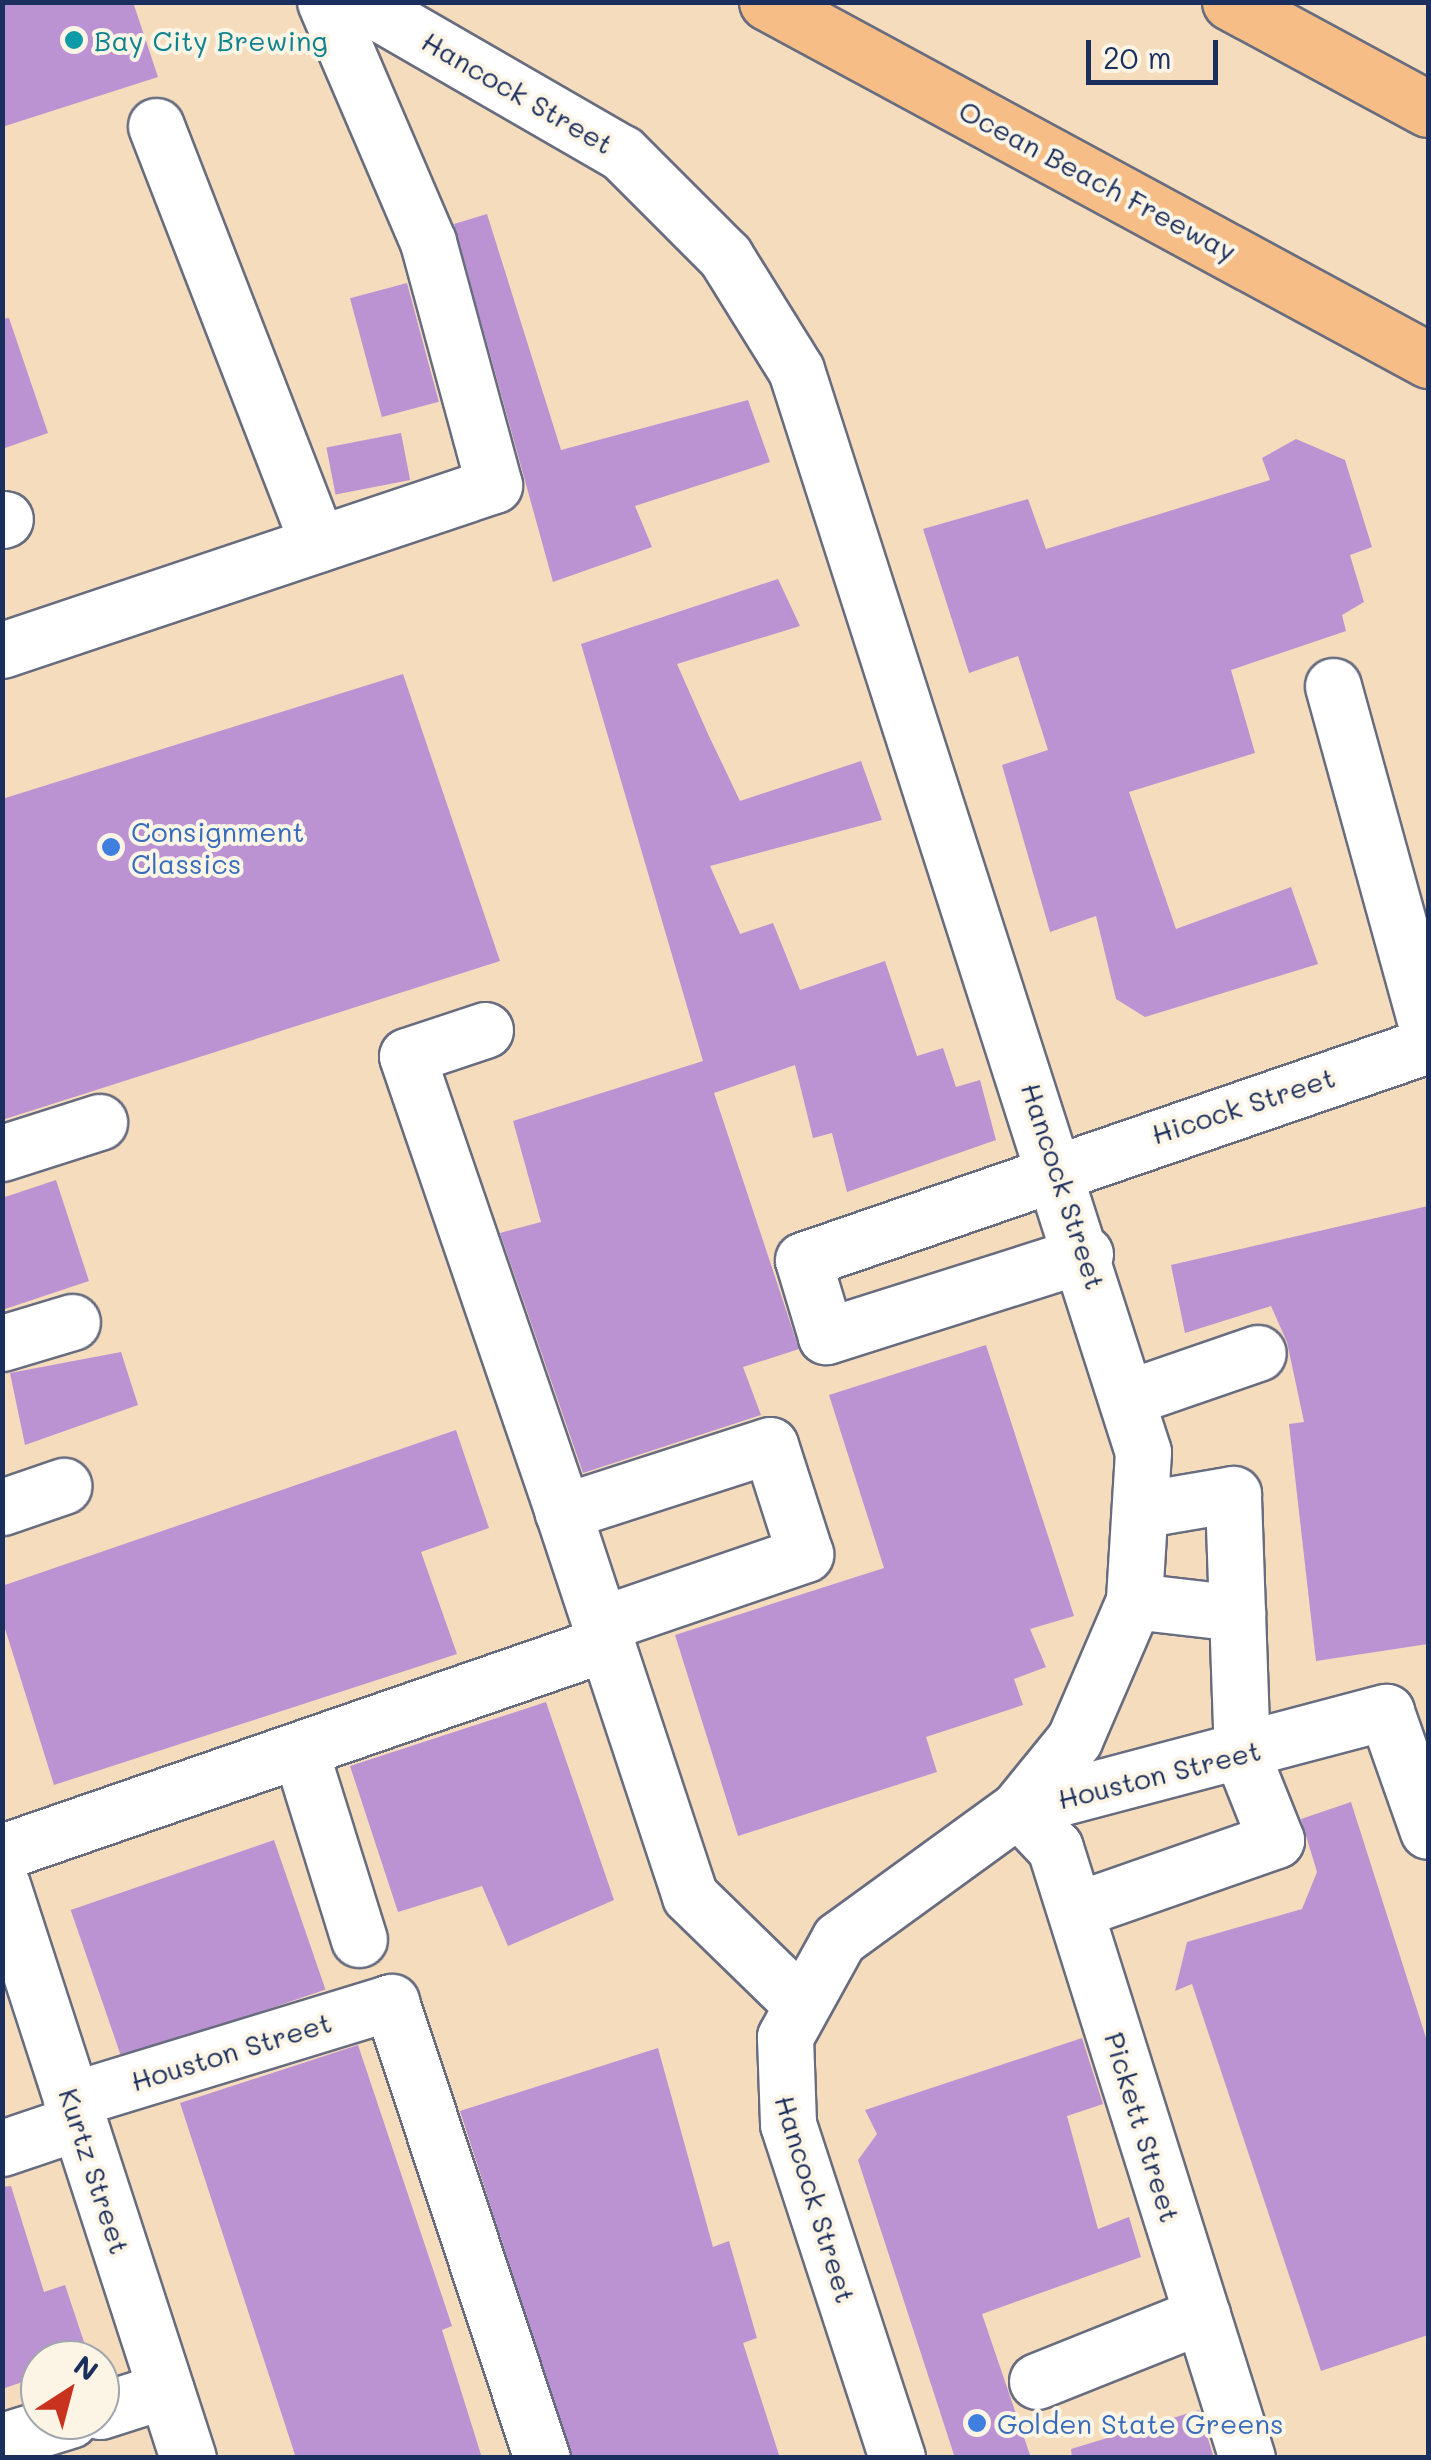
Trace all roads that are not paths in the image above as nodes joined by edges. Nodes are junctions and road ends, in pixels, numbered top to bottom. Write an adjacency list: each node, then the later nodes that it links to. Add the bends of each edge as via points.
1 (325, 2): 8 (street, via 428,242 494,485)
2 (360, 2): 16 (street, Hancock Street, via 622,154 712,242 760,307 822,436)
3 (767, 2): 7 (highway, Ocean Beach Freeway)
4 (1230, 2): 5 (highway)
5 (1428, 109)
6 (156, 126): 8 (street)
7 (1428, 360)
8 (318, 544): 9 (street)
9 (2, 650)
10 (1332, 686): 12 (street)
11 (486, 1030): 25 (street, via 407,1056)
12 (1428, 1031)
13 (1428, 1045): 16 (street, Hicock Street)
14 (99, 1122): 15 (street)
15 (2, 1153)
16 (1059, 1168): 17 (street, Hancock Street); 17 (street, Hicock Street, via 803,1260 826,1336)
17 (1085, 1254): 21 (street, Hancock Street)
18 (72, 1322): 19 (street)
19 (2, 1342)
20 (1258, 1353): 21 (street)
21 (1130, 1397): 24 (street, Hancock Street)
22 (64, 1486): 23 (street)
23 (5, 1497)
24 (1145, 1509): 26 (street, Hancock Street); 27 (street, via 1233,1494)
25 (564, 1512): 28 (street); 28 (street, via 770,1445 804,1554)
26 (1134, 1601): 27 (street); 32 (street, Hancock Street, via 1074,1740)
27 (1237, 1612): 31 (street)
28 (604, 1633): 30 (street); 38 (street, via 690,1896)
29 (1407, 1706): 31 (street, Houston Street); 33 (street)
30 (300, 1750): 34 (street); 37 (street)
31 (1242, 1755): 32 (street, Houston Street); 36 (street, via 1276,1840)
32 (1018, 1809): 36 (street, Pickett Street, via 1055,1848); 38 (street, Hancock Street, via 854,1924)
33 (1428, 1832)
34 (2, 1852)
35 (2, 1885): 39 (street, Kurtz Street)
36 (1076, 1910): 41 (street, Pickett Street)
37 (359, 1939)
38 (798, 2001): 48 (street, Hancock Street, via 781,2065 788,2124)
39 (75, 2111): 40 (street, Houston Street); 42 (street, Kurtz Street); 47 (street, Houston Street, via 392,2002)
40 (2, 2148)
41 (1202, 2316): 43 (street); 49 (street, Pickett Street)
42 (162, 2378): 44 (street); 45 (street); 46 (street, Kurtz Street)
43 (1037, 2381)
44 (120, 2383)
45 (120, 2400)
46 (188, 2458)
47 (542, 2458)
48 (897, 2458)
49 (1247, 2458)

